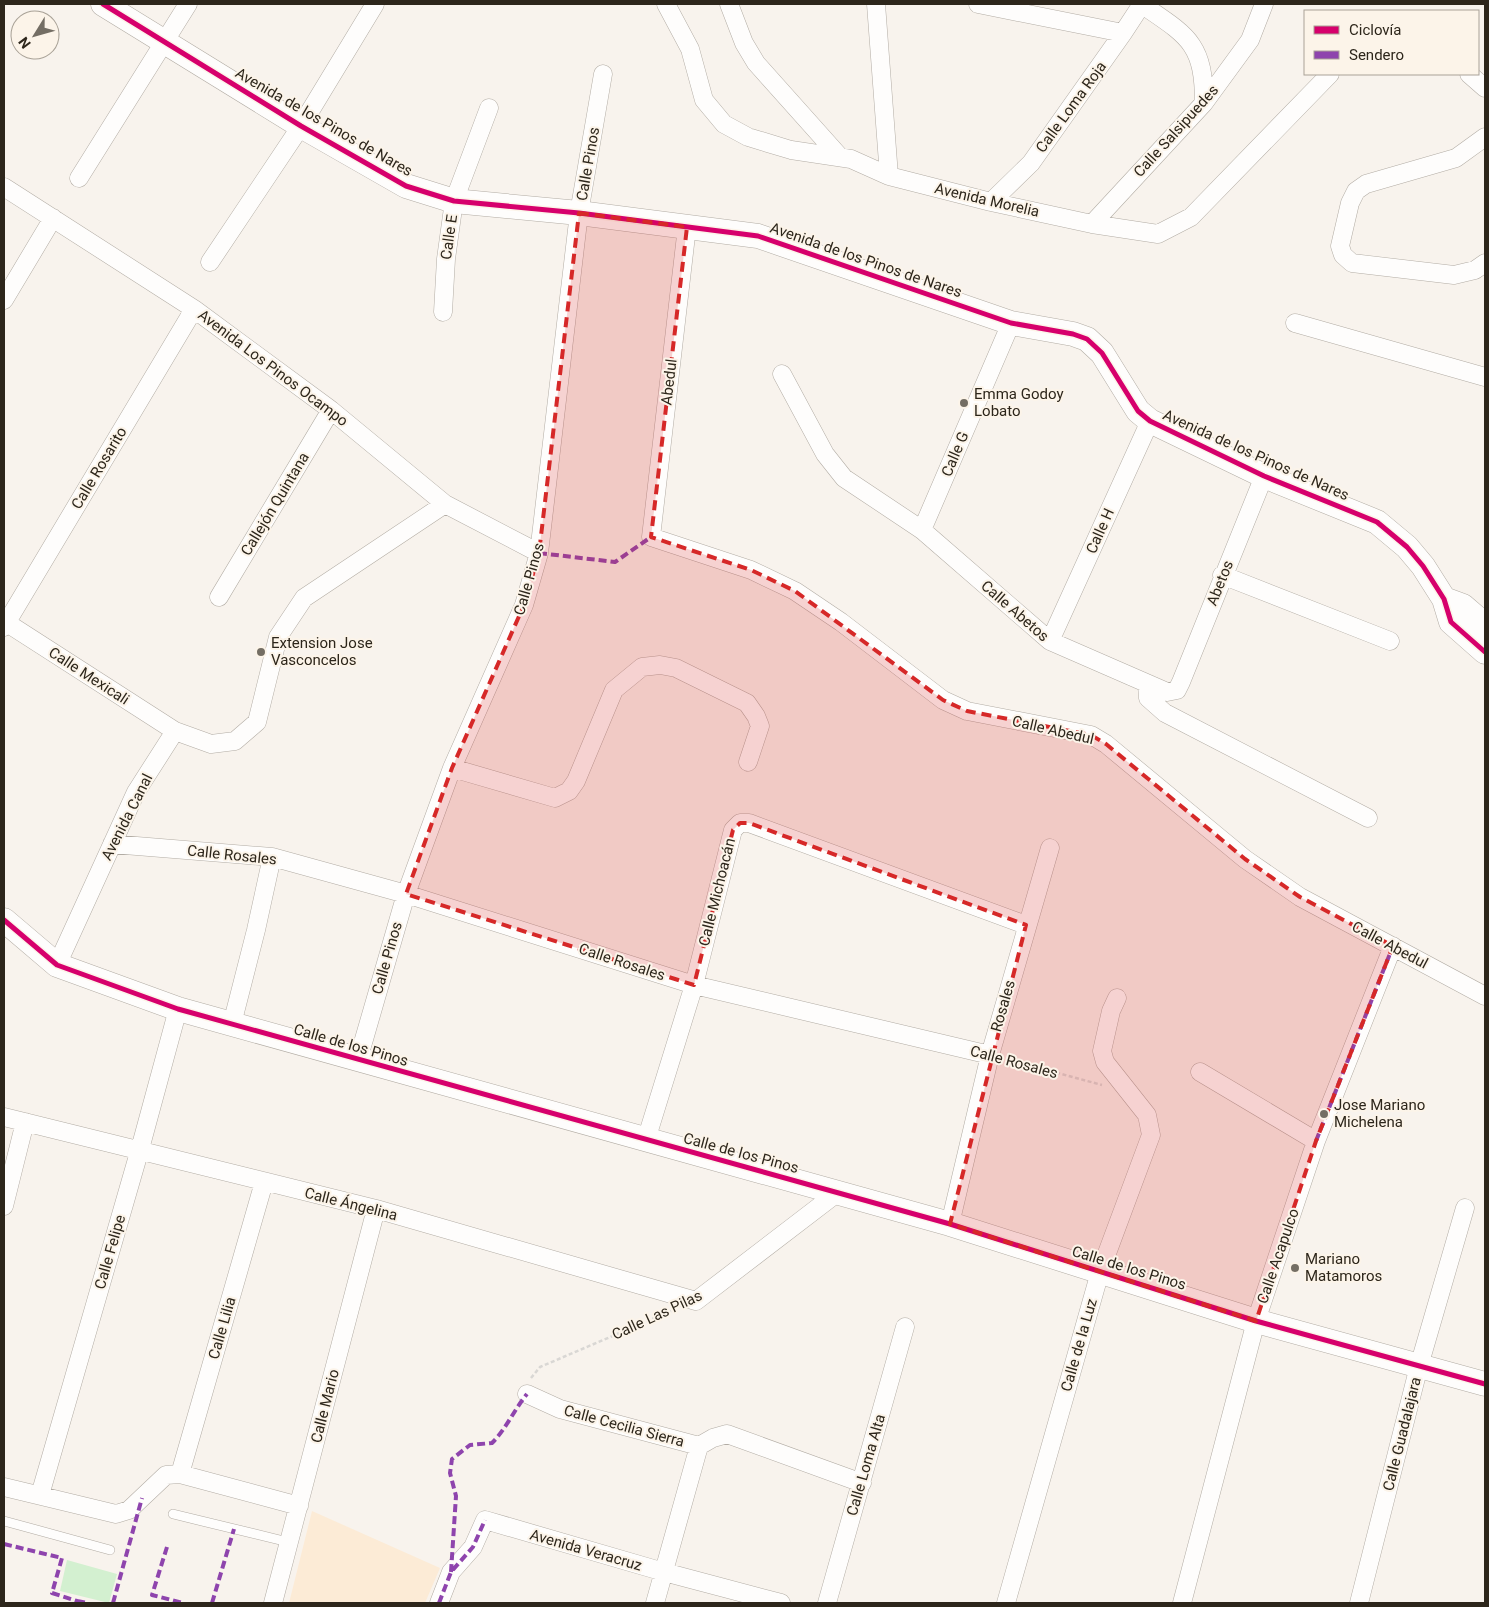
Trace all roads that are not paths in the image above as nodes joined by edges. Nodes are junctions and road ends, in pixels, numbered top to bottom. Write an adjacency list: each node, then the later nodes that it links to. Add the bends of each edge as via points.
1 (103, 4): 11 (street, Avenida de los Pinos de Nares)
2 (188, 4): 11 (street)
3 (375, 4): 18 (street)
4 (666, 4): 20 (street, Avenida Morelia, via 690,49 704,100 724,124 748,136 791,150)
5 (729, 4): 20 (street, via 744,43 756,63)
6 (876, 4): 21 (street)
7 (978, 4): 10 (street)
8 (1142, 4): 10 (street, Calle Loma Roja); 16 (street, via 1179,30 1196,51 1204,75)
9 (1264, 4): 16 (street, Calle Salsipuedes, via 1250,40)
10 (1124, 33): 25 (street, Calle Loma Roja, via 1031,163)
11 (164, 40): 18 (street, Avenida de los Pinos de Nares); 22 (street)
12 (603, 74): 26 (street, Calle Pinos)
13 (1329, 75): 28 (street, Avenida Morelia, via 1191,217 1158,234)
14 (1470, 75): 15 (street)
15 (1485, 88)
16 (1204, 103): 28 (street, Calle Salsipuedes)
17 (489, 108): 24 (street, Calle E)
18 (301, 126): 24 (street, Avenida de los Pinos de Nares, via 406,186); 30 (street)
19 (1485, 137): 31 (street, via 1456,158 1366,184 1350,203 1340,246 1343,255 1352,263 1454,275 1475,270)
20 (840, 157): 21 (street, Avenida Morelia)
21 (889, 176): 25 (street, Avenida Morelia)
22 (79, 178)
23 (4, 187): 27 (street, Avenida Los Pinos Ocampo)
24 (454, 201): 26 (street, Avenida de los Pinos de Nares); 34 (street, Calle E)
25 (990, 202): 28 (street, Avenida Morelia)
26 (579, 213): 29 (street, Avenida de los Pinos de Nares); 45 (street, Calle Pinos)
27 (53, 218): 32 (street); 33 (street, Avenida Los Pinos Ocampo)
28 (1092, 224)
29 (687, 227): 35 (street, Avenida de los Pinos de Nares, via 758,236); 44 (street, Abedul)
30 (210, 262)
31 (1485, 263)
32 (4, 300)
33 (194, 308): 39 (street, Avenida Los Pinos Ocampo); 49 (street, Calle Rosarito)
34 (443, 312)
35 (1011, 323): 40 (street, Avenida de los Pinos de Nares, via 1087,339 1102,353 1138,411); 43 (street, Calle G)
36 (1295, 323): 38 (street)
37 (782, 374): 43 (street, Calle Abetos, via 825,454 844,478)
38 (1485, 377)
39 (331, 410): 42 (street, Avenida Los Pinos Ocampo); 47 (street, Callejón Quintana)
40 (1150, 421): 41 (street, Avenida de los Pinos de Nares); 52 (street, Calle H)
41 (1264, 476): 46 (street, Abetos); 48 (street, Avenida de los Pinos de Nares, via 1377,522 1407,547)
42 (445, 504): 45 (street, Avenida Los Pinos Ocampo); 56 (street, via 304,598 278,637 257,722 235,741 211,744)
43 (922, 530): 52 (street, Calle Abetos)
44 (651, 537): 66 (street, Calle Abedul, via 751,570 795,590 951,704 967,711 1091,735 1245,859 1300,898)
45 (539, 553): 58 (street, Calle Pinos, via 524,605)
46 (1222, 575): 51 (street); 55 (street, Abetos)
47 (219, 598)
48 (1444, 599): 50 (street, via 1463,606); 53 (street, Avenida de los Pinos de Nares, via 1451,622)
49 (5, 623): 56 (street, Calle Mexicali)
50 (1485, 626)
51 (1390, 641)
52 (1050, 642): 54 (street, Calle Abetos)
53 (1485, 652)
54 (1147, 684): 55 (street, Calle Abetos, via 1167,692); 59 (street, via 1148,698 1165,713)
55 (1177, 690)
56 (175, 731): 60 (street, Avenida Canal, via 136,792)
57 (748, 762): 58 (street, via 760,726 747,703 676,668 660,665 642,667 614,690 576,781 568,791 555,798)
58 (452, 768): 63 (street, Calle Pinos)
59 (1368, 818)
60 (112, 844): 62 (street, Calle Rosales); 67 (street, Avenida Canal)
61 (1050, 848): 65 (street, Rosales)
62 (272, 857): 63 (street, Calle Rosales); 72 (street)
63 (406, 894): 68 (street, Calle Rosales); 74 (street, Calle Pinos)
64 (4, 920): 67 (street, Calle de los Pinos)
65 (1026, 925): 68 (street, Calle Michoacán, via 749,823 740,823 733,830); 73 (street, Rosales)
66 (1393, 946): 69 (street, Calle Abedul); 79 (street, Calle Acapulco)
67 (57, 965): 71 (street, Calle de los Pinos)
68 (694, 985): 73 (street, Calle Rosales); 78 (street, Calle Michoacán)
69 (1485, 996)
70 (1117, 998): 87 (street, Calle de la Luz, via 1102,1051 1105,1062 1147,1115 1151,1135)
71 (178, 1008): 72 (street, Calle de los Pinos); 80 (street, Calle Felipe)
72 (232, 1024): 74 (street, Calle de los Pinos)
73 (990, 1055): 86 (street, Rosales)
74 (358, 1060): 78 (street, Calle de los Pinos)
75 (1200, 1072): 79 (street)
76 (4, 1117): 77 (street, Calle Ángelina)
77 (25, 1122): 80 (street, Calle Ángelina); 83 (street)
78 (646, 1140): 82 (street, Calle de los Pinos)
79 (1316, 1141): 89 (street, Calle Acapulco)
80 (140, 1149): 81 (street, Calle Ángelina); 98 (street, Calle Felipe)
81 (264, 1182): 85 (street, Calle Ángelina); 95 (street, Calle Lilia)
82 (837, 1193): 86 (street, Calle de los Pinos); 88 (street, Calle Las Pilas)
83 (4, 1206)
84 (1465, 1208): 91 (street, Calle Guadalajara)
85 (376, 1209): 88 (street, Calle Ángelina); 99 (street, Calle Mario)
86 (950, 1224): 87 (street, Calle de los Pinos)
87 (1100, 1272): 89 (street, Calle de los Pinos); 110 (street, Calle de la Luz)
88 (696, 1301)
89 (1256, 1321): 91 (street, Calle de los Pinos); 111 (street, Calle Acapulco)
90 (905, 1327): 96 (street, Calle Loma Alta)
91 (1419, 1366): 92 (street, Calle de los Pinos); 112 (street, Calle Guadalajara)
92 (1485, 1384)
93 (527, 1394): 94 (street, Calle Cecilia Sierra, via 560,1409)
94 (699, 1446): 96 (street, Calle Cecilia Sierra, via 727,1434); 104 (street)
95 (180, 1474): 98 (street, via 166,1474 129,1510 116,1514); 99 (street)
96 (862, 1483): 109 (street, Calle Loma Alta)
97 (4, 1487): 98 (street)
98 (40, 1495)
99 (299, 1506): 102 (street, Calle Mario)
100 (173, 1514): 102 (lane)
101 (4, 1520): 103 (lane)
102 (288, 1542): 105 (street, Calle Mario)
103 (110, 1550)
104 (664, 1572): 106 (street, Avenida Veracruz, via 485,1520 473,1547 451,1572); 107 (street); 108 (street, Avenida Veracruz)
105 (273, 1603)
106 (439, 1603)
107 (655, 1603)
108 (781, 1603)
109 (827, 1603)
110 (1006, 1603)
111 (1182, 1603)
112 (1359, 1603)

